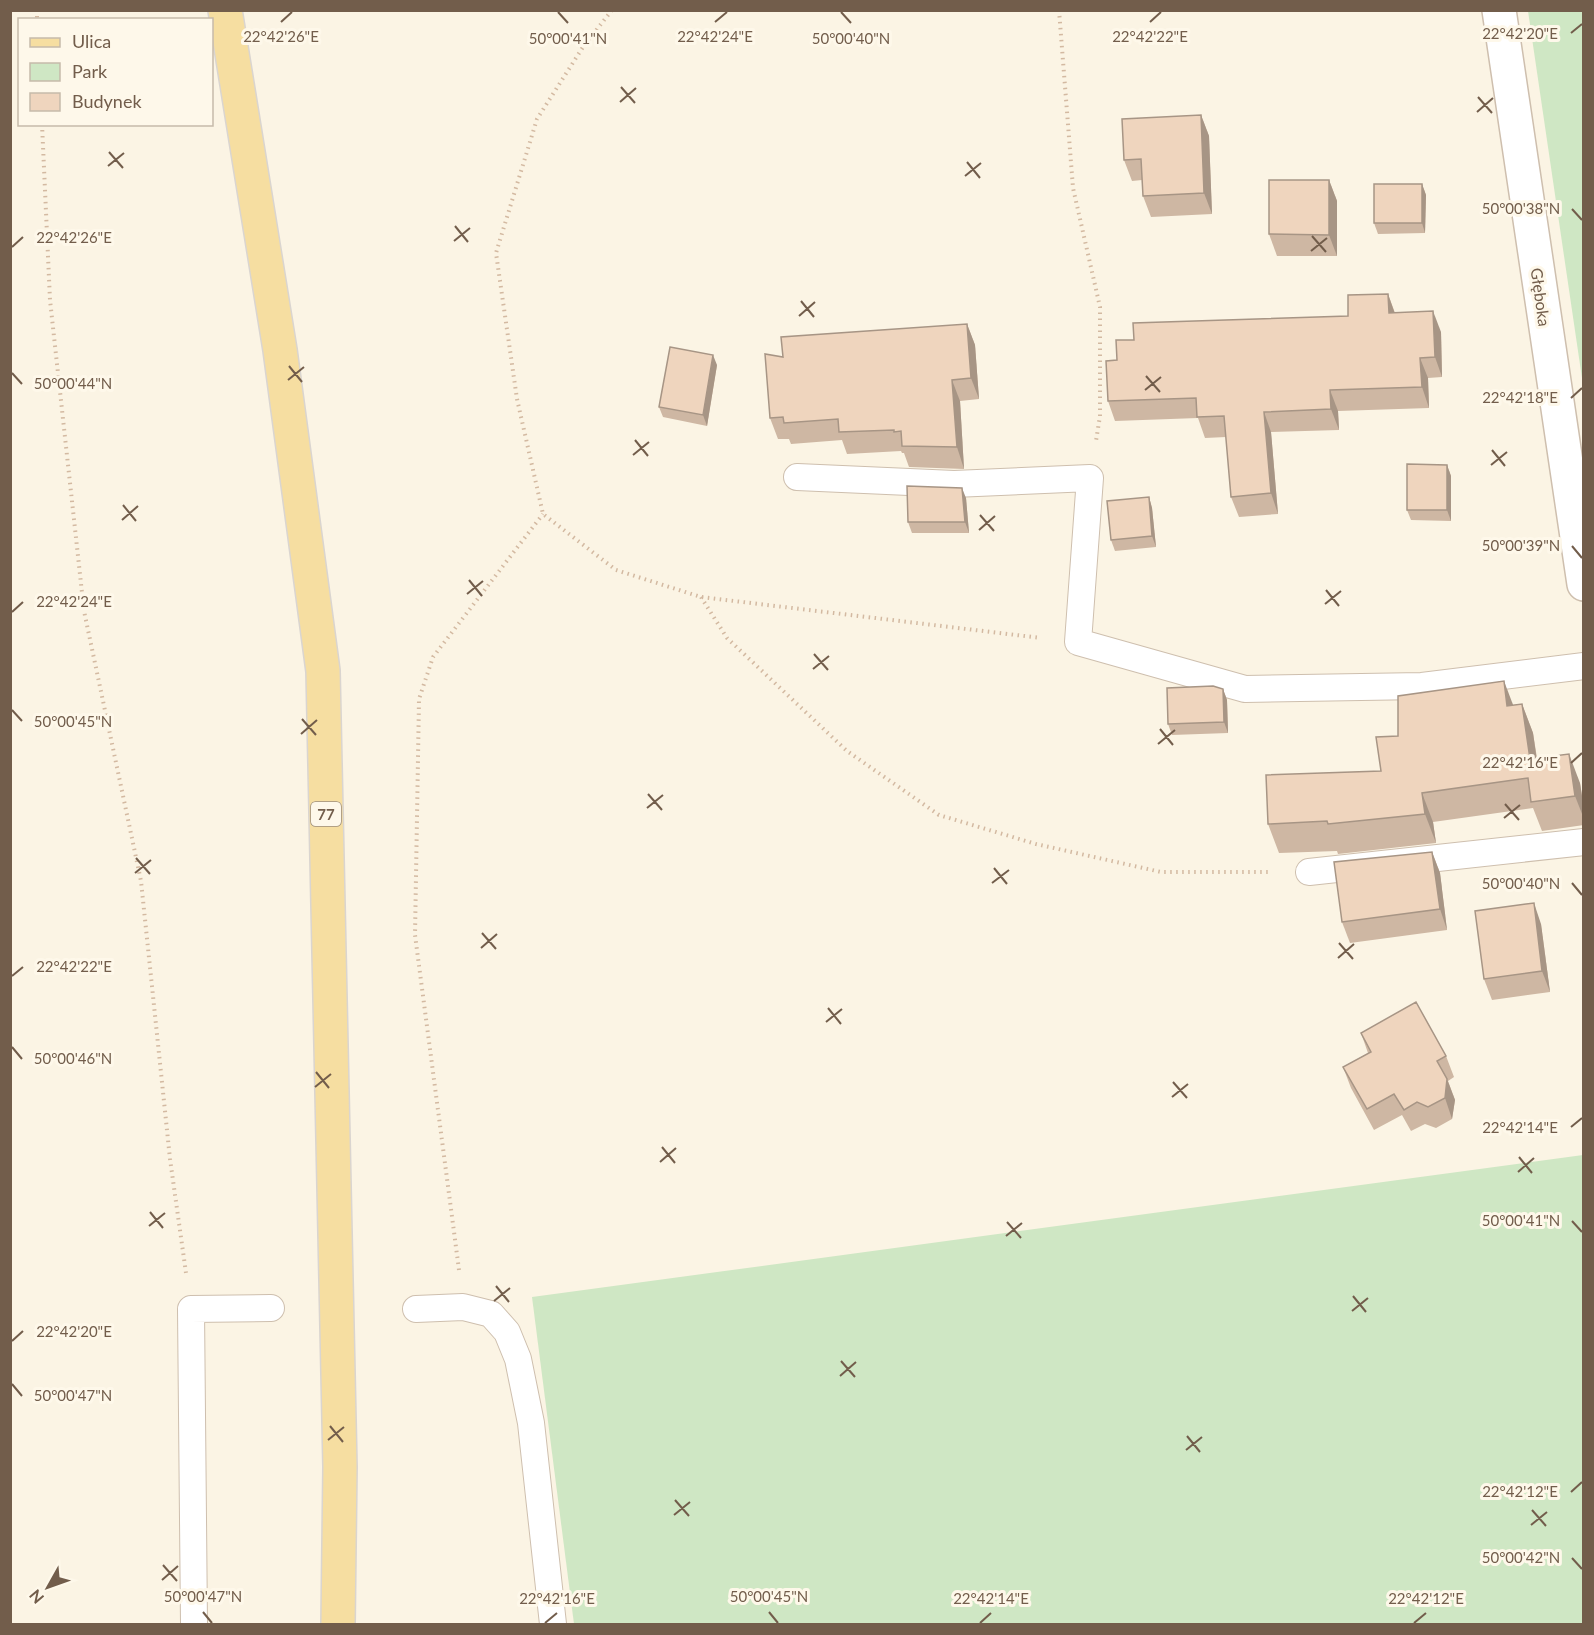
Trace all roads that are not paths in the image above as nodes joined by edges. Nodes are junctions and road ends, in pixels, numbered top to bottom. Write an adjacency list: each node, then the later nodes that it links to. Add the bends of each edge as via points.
1 (225, 10): 11 (main road, 77, via 280,350 323,671 340,1467)
2 (1499, 10): 4 (street, Głęboka)
3 (797, 477): 5 (lane, via 954,484 1090,478 1078,642 1245,689 1422,686)
4 (1584, 584)
5 (1584, 666)
6 (1584, 842): 7 (lane)
7 (1309, 872)
8 (271, 1308): 10 (lane, via 191,1309)
9 (416, 1309): 12 (lane, via 463,1306 491,1314 507,1332 518,1359 531,1423)
10 (194, 1624)
11 (338, 1624)
12 (553, 1624)

